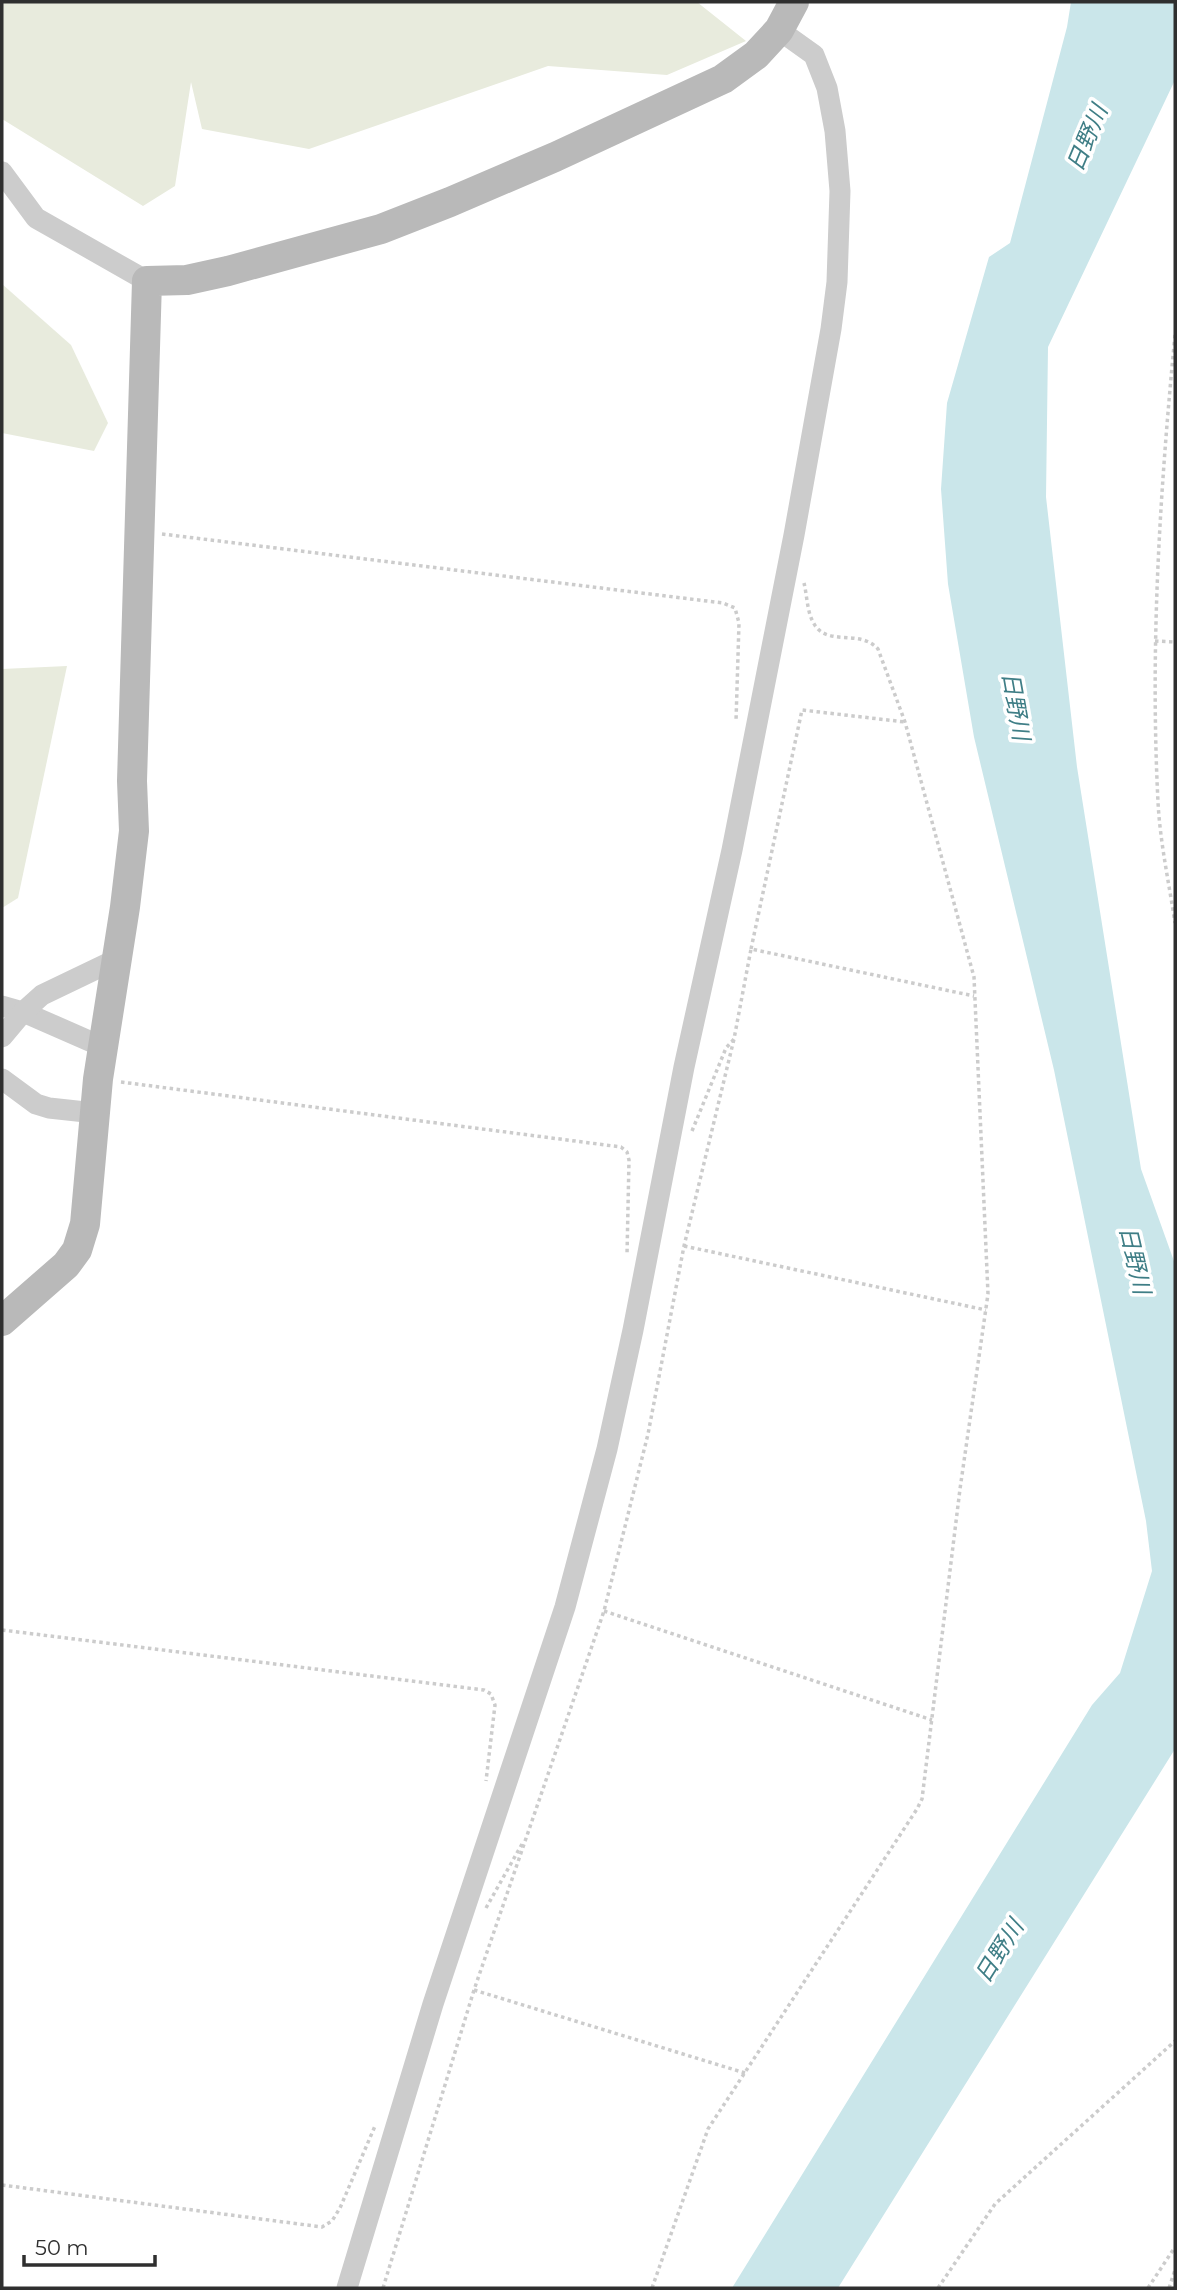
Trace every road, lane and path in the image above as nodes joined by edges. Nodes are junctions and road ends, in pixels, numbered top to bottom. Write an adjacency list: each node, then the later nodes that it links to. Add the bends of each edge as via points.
1 (794, 2): 2 (street)
2 (779, 30): 4 (street, via 756,55 723,79 450,202 381,229 228,271 187,280); 40 (street, via 814,55 827,88 839,191 831,329 791,549 607,1449 565,1607 433,2004)
3 (2, 172): 4 (street, via 36,218)
4 (147, 281): 6 (street)
5 (1175, 335): 8 (path, via 1160,494)
6 (139, 531): 11 (path, via 723,603 735,608 739,623); 14 (street, via 134,831)
7 (802, 572): 10 (path, via 813,622 835,637 871,641)
8 (1154, 641): 9 (path); 12 (path, via 1158,804)
9 (1175, 642)
10 (905, 722): 13 (path, via 802,710); 15 (path, via 974,977)
11 (736, 730)
12 (1175, 923)
13 (751, 948): 15 (path); 19 (path)
14 (117, 959): 17 (street, via 42,995); 20 (street)
15 (974, 996): 27 (path)
16 (2, 1006): 17 (street)
17 (23, 1012): 18 (street); 20 (street)
18 (2, 1037)
19 (734, 1040): 24 (path, via 726,1048); 25 (path)
20 (103, 1047): 22 (street)
21 (2, 1079): 23 (street, via 36,1104)
22 (99, 1079): 23 (street); 26 (path, via 621,1147 629,1160)
23 (95, 1113): 28 (street, via 85,1224 77,1250)
24 (690, 1138)
25 (684, 1246): 27 (path); 29 (path, via 648,1434)
26 (627, 1261)
27 (986, 1310): 31 (path)
28 (2, 1321)
29 (604, 1611): 31 (path); 33 (path)
30 (2, 1630): 32 (path, via 484,1690 495,1704)
31 (932, 1720): 35 (path, via 917,1809)
32 (485, 1785)
33 (474, 1990): 35 (path); 41 (path)
34 (1175, 2041): 43 (path, via 995,2204)
35 (745, 2073): 42 (path, via 703,2139)
36 (376, 2122): 37 (path, via 340,2208 322,2227)
37 (2, 2185)
38 (1175, 2248): 44 (path)
39 (1175, 2270): 45 (path)
40 (347, 2288)
41 (383, 2288)
42 (652, 2288)
43 (938, 2288)
44 (1148, 2288)
45 (1169, 2288)

